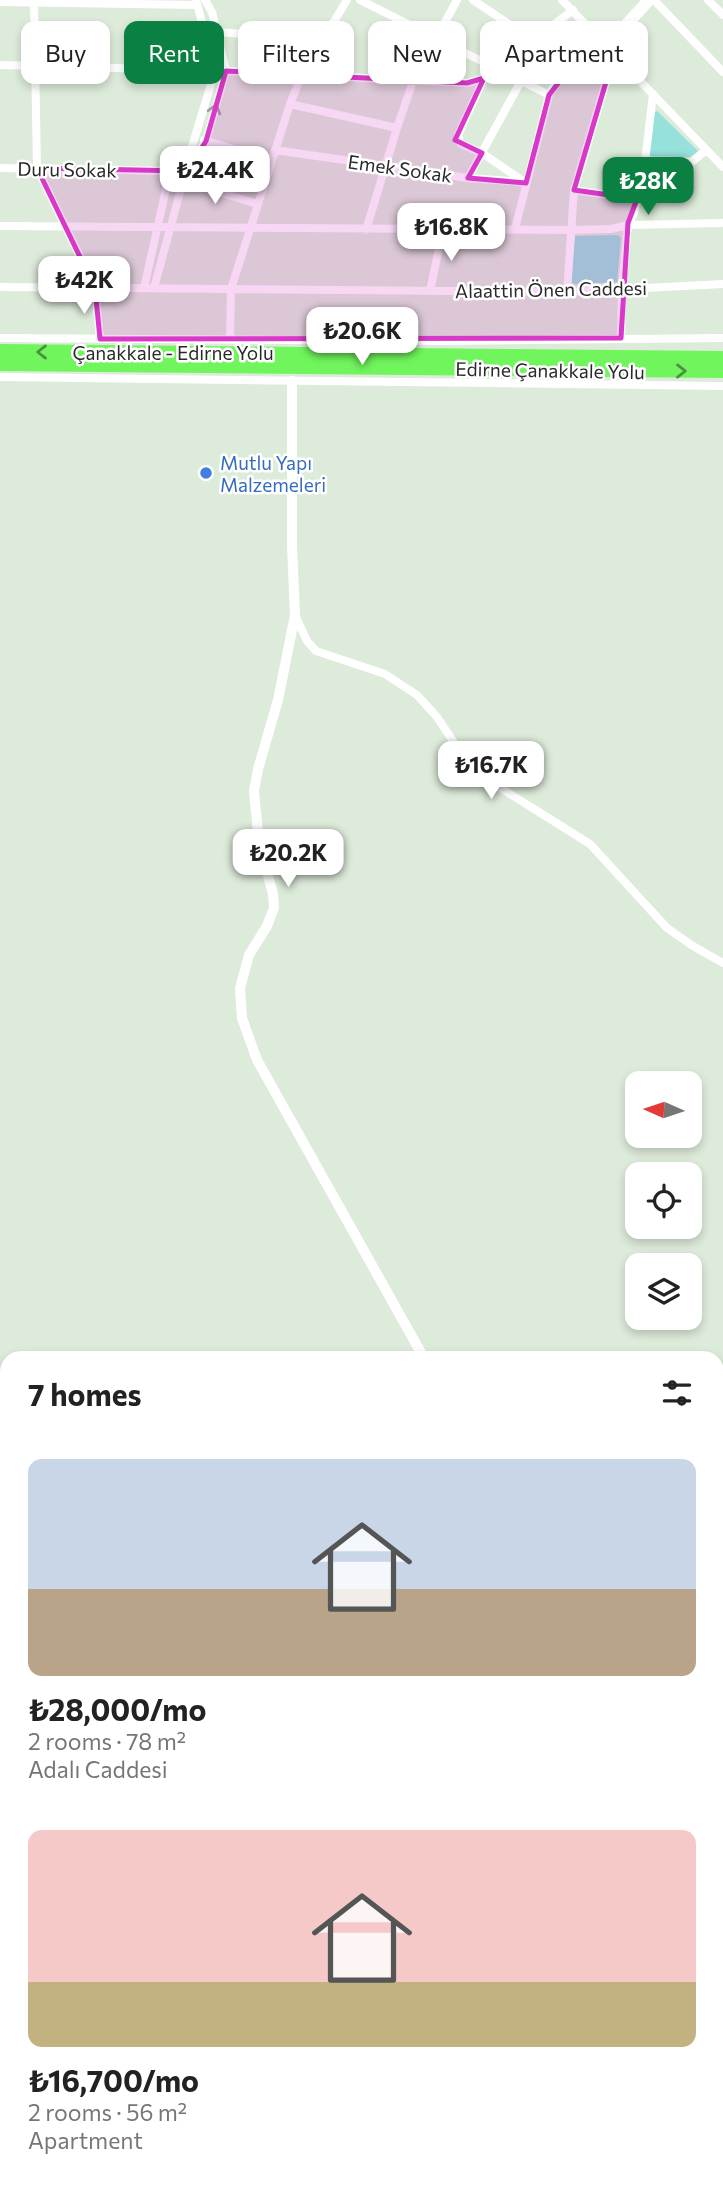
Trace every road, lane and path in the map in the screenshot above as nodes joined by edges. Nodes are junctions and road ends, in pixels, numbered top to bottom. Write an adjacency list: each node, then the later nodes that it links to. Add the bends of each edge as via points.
1 (216, 0): 13 (street)
2 (347, 0): 18 (street)
3 (360, 0): 19 (street)
4 (457, 0): 20 (street)
5 (473, 0): 21 (street)
6 (562, 0): 12 (street)
7 (651, 0): 24 (main road); 30 (street)
8 (708, 0): 14 (street)
9 (34, 1): 10 (street); 11 (street); 15 (street)
10 (0, 2)
11 (200, 2): 13 (street); 16 (street)
12 (573, 10): 22 (street); 23 (street)
13 (212, 12): 17 (street)
14 (723, 15)
15 (34, 21)
16 (204, 21)
17 (214, 21)
18 (334, 21)
19 (404, 21)
20 (446, 21)
21 (504, 21)
22 (559, 21)
23 (583, 21)
24 (634, 21)
25 (224, 62): 28 (street)
26 (0, 65): 27 (street)
27 (21, 66)
28 (226, 71): 29 (street); 46 (street, one-way to 28)
29 (238, 71)
30 (723, 72)
31 (35, 84): 55 (street)
32 (211, 84): 45 (street)
33 (298, 84): 43 (street)
34 (412, 84): 44 (street)
35 (481, 84): 49 (street, via 458,137 461,144)
36 (519, 84): 49 (street)
37 (527, 84): 42 (street)
38 (555, 84): 42 (street)
39 (601, 84): 60 (street)
40 (643, 84): 41 (street)
41 (653, 94): 48 (street); 51 (street)
42 (549, 95): 59 (street)
43 (290, 104): 44 (street); 47 (street)
44 (397, 128): 53 (street)
45 (195, 138): 46 (street); 56 (street, via 188,157)
46 (206, 141): 50 (street); 58 (street)
47 (275, 150): 50 (street); 53 (street, Emek Sokak)
48 (706, 150): 51 (street, via 692,162); 52 (street)
49 (482, 153): 57 (street); 59 (street)
50 (271, 161): 62 (street)
51 (645, 162): 61 (street)
52 (721, 163)
53 (384, 167): 57 (street, Emek Sokak); 72 (street)
54 (0, 168): 55 (street, Duru Sokak)
55 (37, 168): 56 (street, Duru Sokak); 66 (street)
56 (175, 171): 58 (street); 67 (street)
57 (468, 178): 59 (street, Emek Sokak)
58 (183, 181): 62 (street); 68 (street)
59 (526, 183): 71 (street)
60 (574, 190): 61 (street); 73 (street)
61 (637, 199): 64 (street)
62 (257, 204): 69 (street)
63 (723, 223): 64 (street)
64 (628, 225): 73 (street); 79 (street)
65 (0, 226): 66 (street)
66 (64, 226): 67 (street); 76 (street)
67 (158, 227): 68 (street); 77 (street)
68 (169, 228): 69 (street); 78 (street)
69 (249, 228): 72 (street); 80 (street)
70 (443, 229): 71 (street); 72 (street); 81 (street)
71 (514, 229): 73 (street)
72 (366, 230)
73 (570, 230): 82 (street)
74 (723, 284): 79 (street, Alaattin Önen Caddesi)
75 (0, 287): 76 (street, Alaattin Önen Caddesi)
76 (94, 288): 77 (street, Alaattin Önen Caddesi); 86 (street)
77 (144, 288): 78 (street, Alaattin Önen Caddesi)
78 (154, 288): 80 (street, Alaattin Önen Caddesi)
79 (622, 288): 82 (street, Alaattin Önen Caddesi); 84 (street)
80 (231, 289): 81 (street, Alaattin Önen Caddesi); 87 (street)
81 (430, 291): 82 (street, Alaattin Önen Caddesi)
82 (567, 292)
83 (0, 338): 86 (street)
84 (621, 338): 85 (street); 87 (street)
85 (723, 338)
86 (100, 339): 87 (street)
87 (230, 339)
88 (0, 351): 89 (highway, Çanakkale - Edirne Yolu, one-way to 88)
89 (723, 358)
90 (0, 364): 94 (highway, Edirne Çanakkale Yolu)
91 (348, 367): 92 (highway, Edirne Çanakkale Yolu); 94 (highway, Edirne Çanakkale Yolu); 97 (street)
92 (411, 368): 93 (highway, Edirne Çanakkale Yolu, one-way to 93); 98 (street)
93 (723, 371)
94 (211, 373): 95 (street); 96 (street)
95 (0, 377)
96 (292, 381): 97 (street); 100 (street)
97 (334, 381): 98 (street)
98 (399, 382): 99 (street)
99 (723, 386)
100 (295, 615): 101 (street, via 316,651 374,670 405,686 429,707 483,777 590,844 667,928); 102 (street, via 254,791 274,908 246,964 240,988 242,1018 257,1060)
101 (723, 963)
102 (420, 1351)

